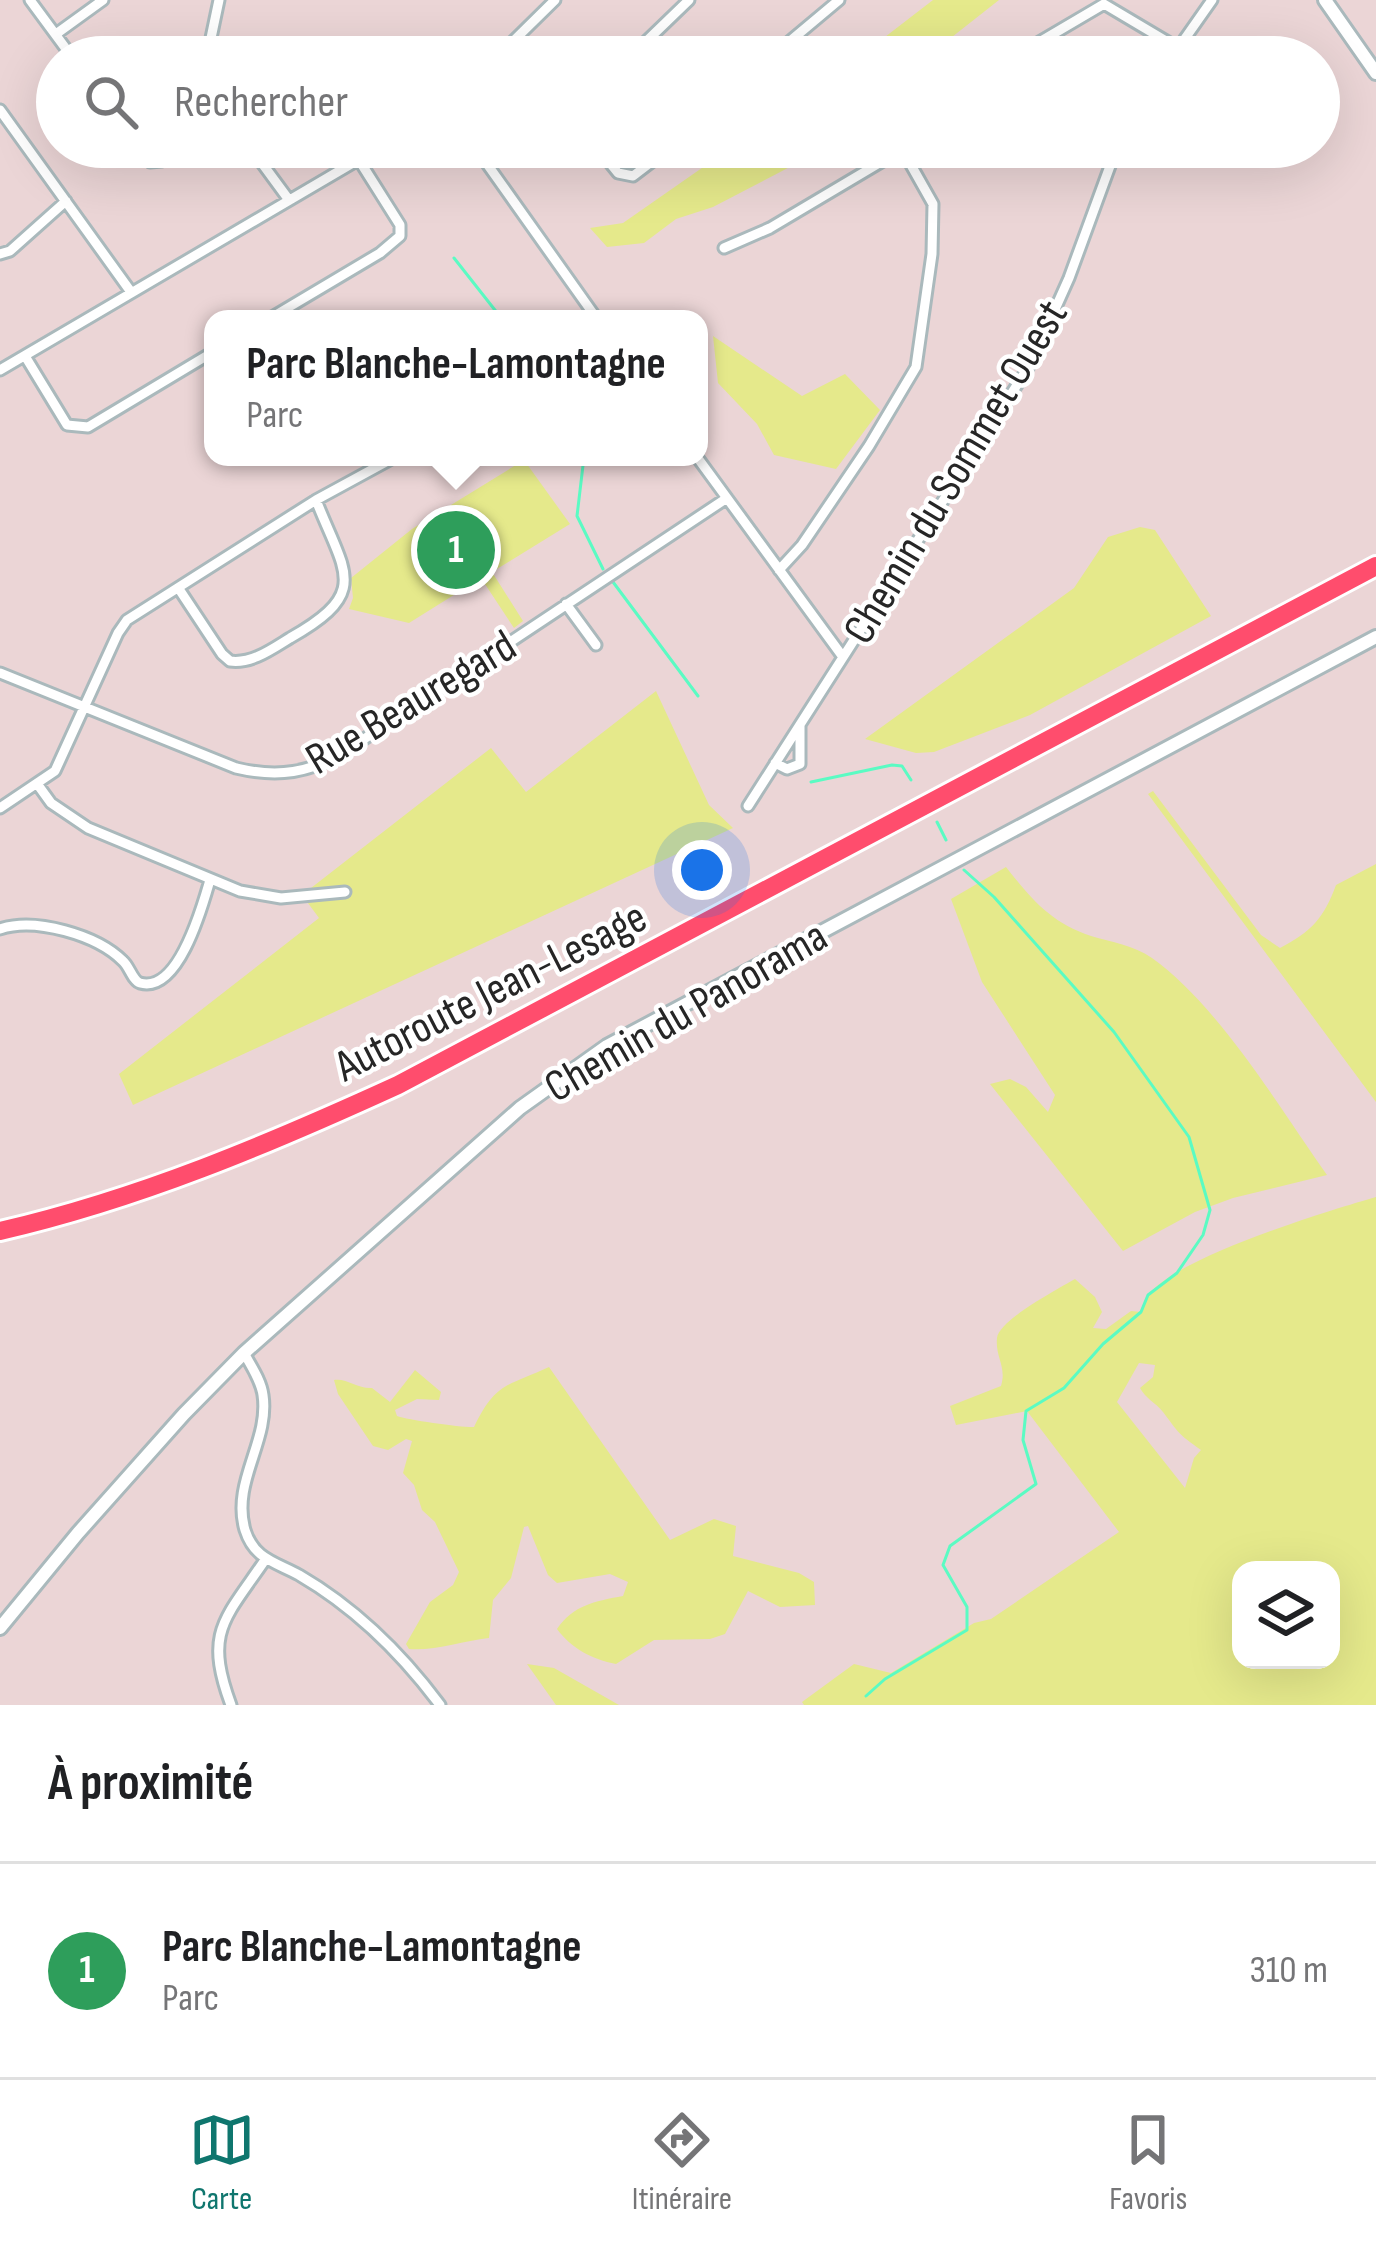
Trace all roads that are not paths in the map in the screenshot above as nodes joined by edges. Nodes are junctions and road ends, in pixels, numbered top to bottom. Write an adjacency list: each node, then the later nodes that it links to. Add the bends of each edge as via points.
1 (30, 0): 9 (street)
2 (103, 0): 9 (street)
3 (219, 0): 10 (street)
4 (555, 0): 11 (street)
5 (689, 0): 12 (street)
6 (839, 0): 13 (street)
7 (1212, 0): 16 (street)
8 (1325, 0): 17 (street)
9 (56, 34)
10 (211, 36)
11 (518, 36)
12 (652, 36)
13 (796, 36)
14 (1046, 36): 15 (street, via 1104,4)
15 (1150, 36)
16 (1187, 36)
17 (1376, 73)
18 (0, 110): 19 (street)
19 (36, 160)
20 (42, 168): 31 (street)
21 (265, 168): 30 (street)
22 (345, 168): 30 (street)
23 (364, 168): 35 (street, via 400,236)
24 (490, 168): 36 (street)
25 (614, 168): 26 (street, via 633,176)
26 (643, 168)
27 (870, 168): 32 (street)
28 (914, 168): 45 (street, via 933,204 916,367)
29 (1109, 168): 50 (street, Chemin du Sommet Ouest, via 1031,363)
30 (289, 200): 34 (street)
31 (66, 201): 33 (street); 34 (street)
32 (724, 248)
33 (0, 254)
34 (130, 292): 37 (street)
35 (283, 310)
36 (591, 310)
37 (25, 356): 38 (street, via 67,425 88,427); 39 (street)
38 (204, 357)
39 (0, 370)
40 (378, 466): 43 (street)
41 (704, 466): 42 (street)
42 (727, 497): 45 (street); 47 (street, Rue Beauregard)
43 (316, 500): 46 (street); 46 (street, via 345,583 338,606 317,622 251,659 230,661)
44 (1376, 566): 61 (highway, Autoroute Jean-Lesage, via 398,1085 230,1159)
45 (779, 570): 50 (street)
46 (178, 589): 52 (street, via 127,620)
47 (566, 604): 49 (street); 52 (street, Rue Beauregard, via 346,751 296,772 236,768)
48 (1376, 637): 62 (street, Chemin du Panorama, via 607,1046 520,1108)
49 (596, 645)
50 (843, 657): 53 (street, Chemin du Sommet Ouest)
51 (0, 674): 52 (street, Rue Beauregard)
52 (85, 706): 55 (street, via 67,752)
53 (800, 720): 54 (street, Chemin du Sommet Ouest); 54 (street, Chemin du Sommet Ouest, via 800,764)
54 (775, 763): 56 (street, Chemin du Sommet Ouest)
55 (38, 785): 57 (street); 58 (street, via 88,828)
56 (748, 806)
57 (0, 808)
58 (211, 880): 59 (street, via 261,896); 60 (street, via 188,948 157,979 140,983 110,951 56,928)
59 (346, 892)
60 (0, 929)
61 (0, 1231)
62 (244, 1353): 63 (street, via 264,1401 242,1513); 64 (street, Chemin du Panorama)
63 (265, 1560): 65 (street, via 218,1633 218,1670); 66 (street, via 338,1598)
64 (0, 1628)
65 (231, 1705)
66 (440, 1705)

